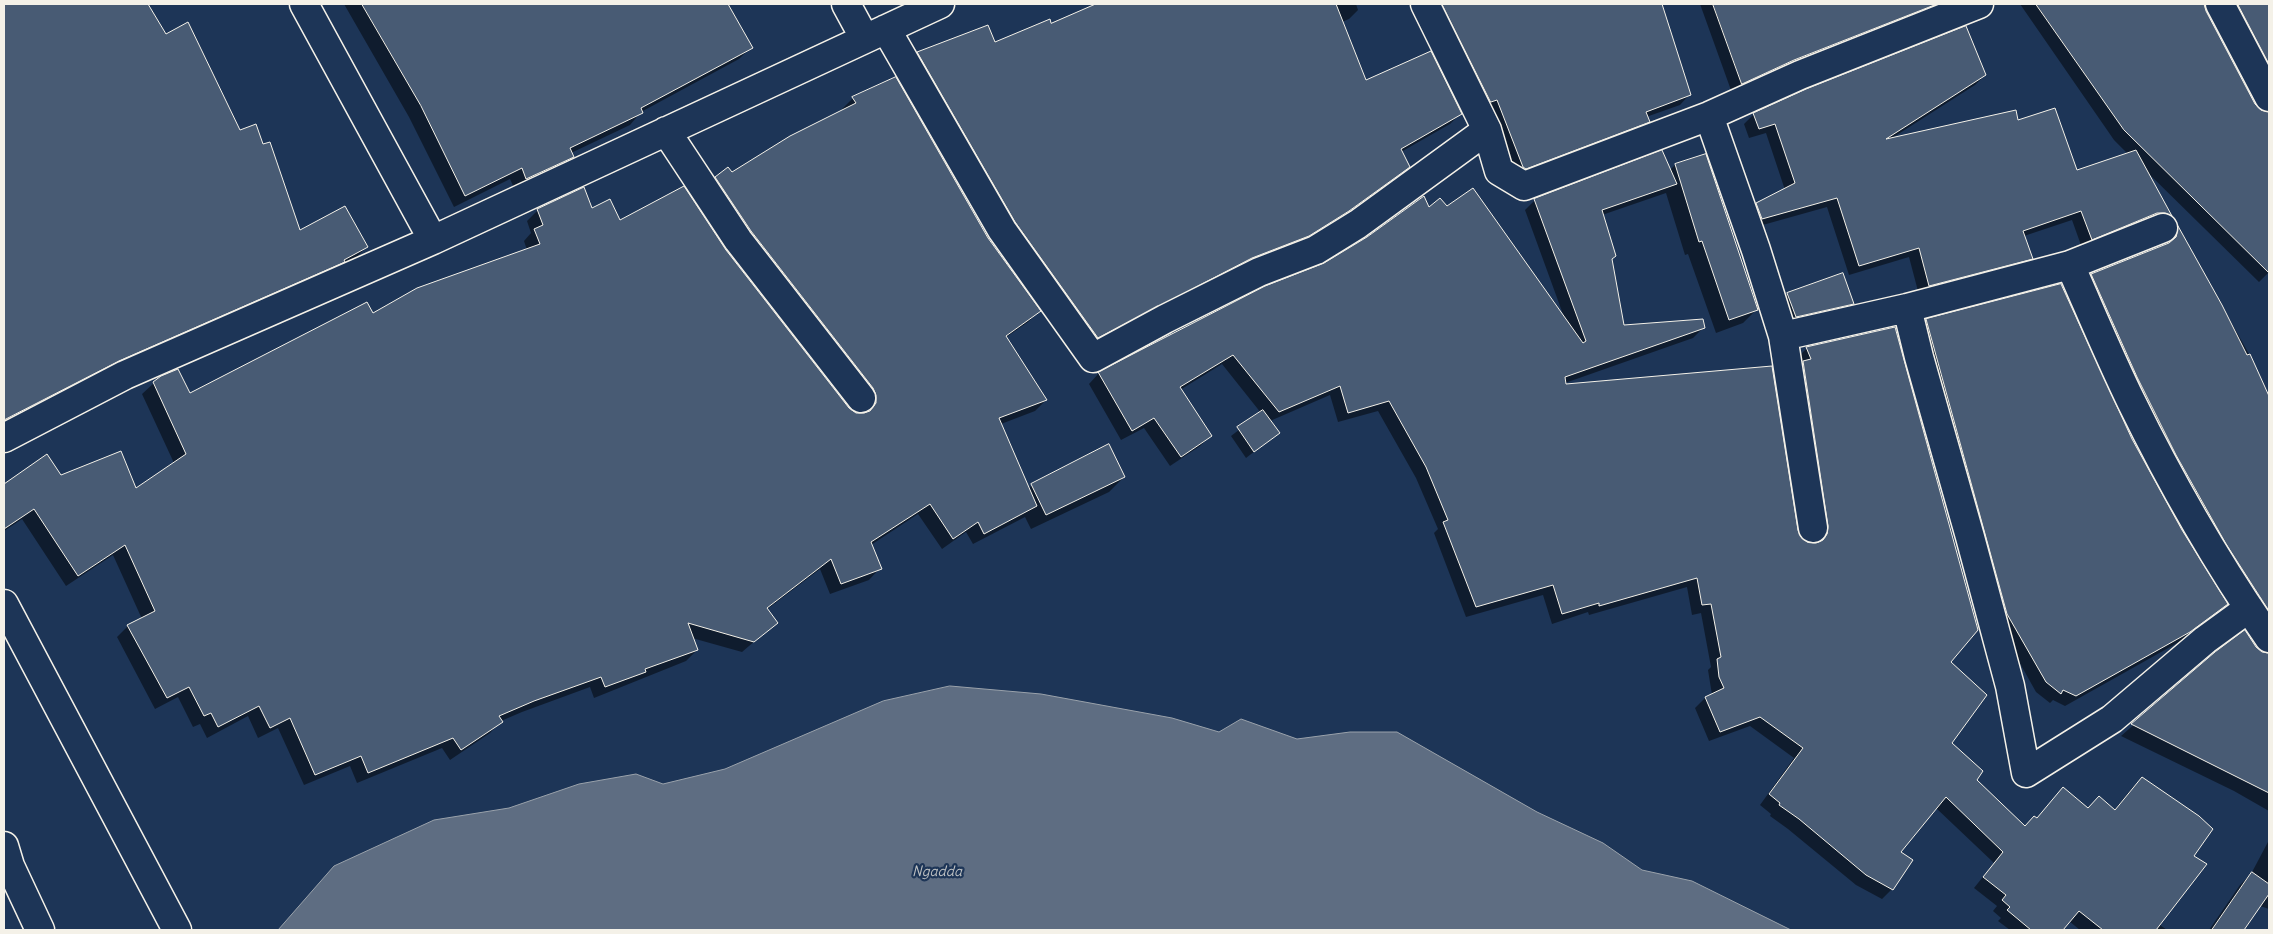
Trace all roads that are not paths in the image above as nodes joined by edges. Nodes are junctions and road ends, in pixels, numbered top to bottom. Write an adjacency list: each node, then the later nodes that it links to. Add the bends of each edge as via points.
1 (304, 4): 13 (street)
2 (846, 4): 7 (street)
3 (940, 4): 7 (street)
4 (1425, 4): 10 (street)
5 (1979, 4): 9 (street, via 1800,75)
6 (2220, 4): 8 (street)
7 (875, 34): 10 (street, via 1002,230 1093,358 1259,272 1316,250 1358,224); 11 (street)
8 (2269, 97)
9 (1709, 116): 10 (street, via 1524,186 1499,171); 16 (street)
10 (1487, 130)
11 (666, 131): 13 (street); 17 (street, via 738,240)
12 (2163, 228): 14 (street)
13 (433, 240): 18 (street, via 125,376)
14 (2070, 265): 15 (street); 21 (street, via 2130,401 2179,493)
15 (1907, 308): 16 (street); 21 (street, via 2007,677 2026,773 2112,719)
16 (1783, 336): 19 (street)
17 (862, 398)
18 (4, 438)
19 (1813, 528)
20 (4, 604): 25 (street)
21 (2248, 608): 22 (street)
22 (2269, 638)
23 (4, 846): 24 (street)
24 (40, 930)
25 (177, 930)

